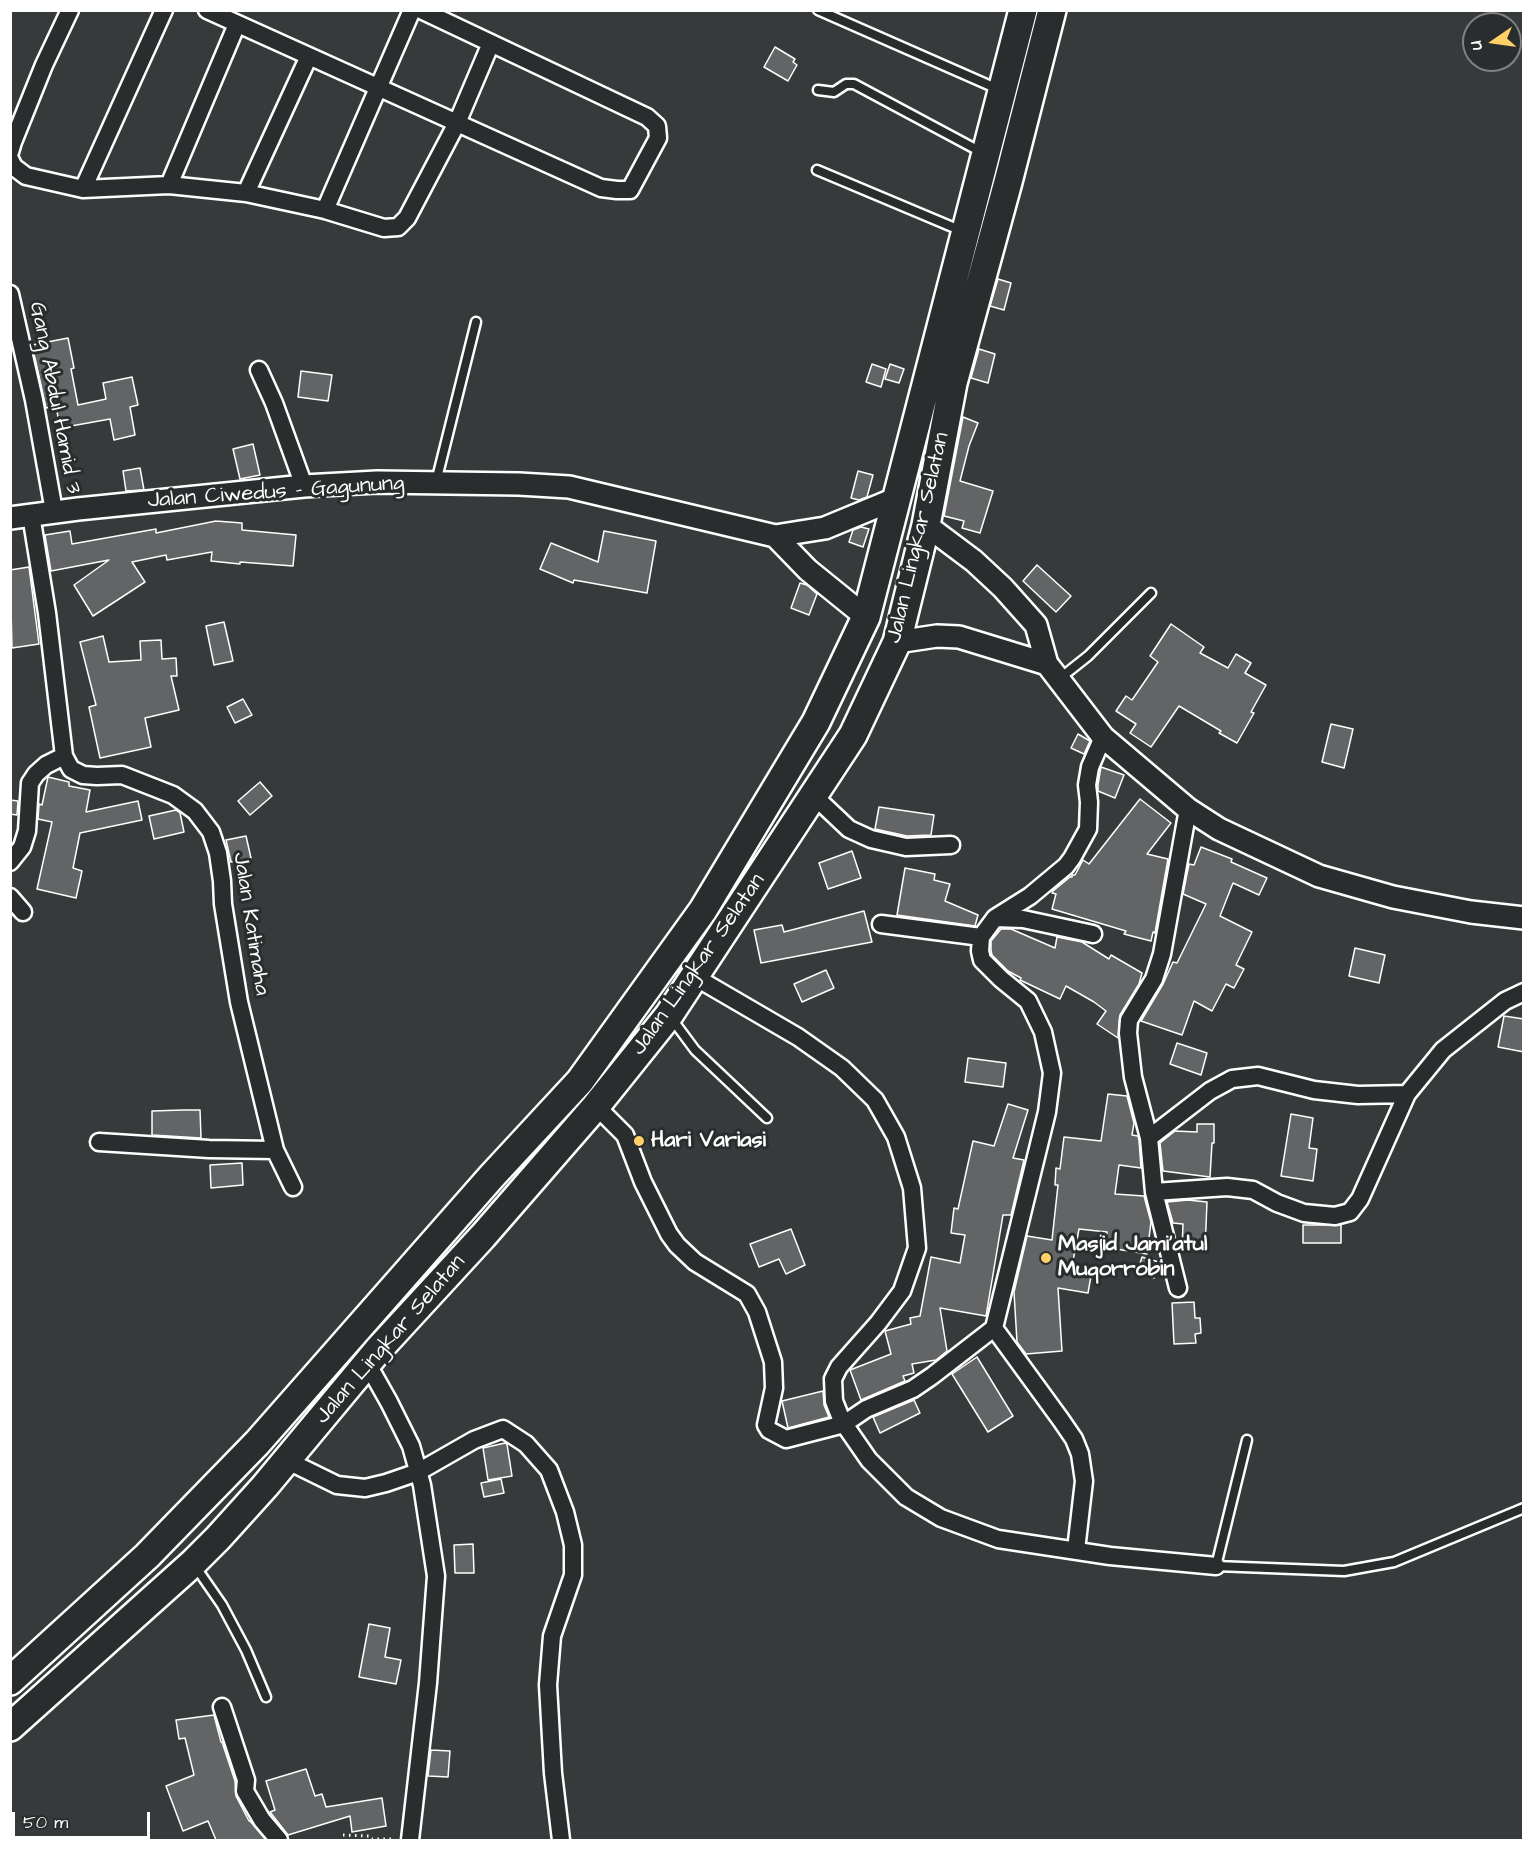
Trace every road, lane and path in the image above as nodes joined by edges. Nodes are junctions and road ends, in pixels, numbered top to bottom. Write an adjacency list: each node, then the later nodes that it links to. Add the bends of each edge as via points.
1 (70, 10): 16 (street)
2 (164, 10): 22 (street)
3 (207, 10): 9 (street)
4 (412, 10): 12 (street)
5 (421, 10): 10 (street)
6 (818, 10): 14 (lane)
7 (1023, 10): 14 (highway, Jalan Lingkar Selatan)
8 (1052, 10): 19 (highway, Jalan Lingkar Selatan)
9 (237, 24): 11 (street); 21 (street)
10 (491, 43): 15 (street); 15 (street, via 647,117 657,126 658,138 630,190 617,190 602,188)
11 (309, 56): 12 (street); 23 (street)
12 (379, 88): 15 (street); 24 (street)
13 (818, 90): 17 (lane, via 834,92 854,84)
14 (1003, 91): 17 (highway, Jalan Lingkar Selatan)
15 (457, 123): 24 (street, via 407,218 398,227 384,228)
16 (10, 152)
17 (986, 154): 19 (highway); 25 (highway, Jalan Lingkar Selatan)
18 (10, 159): 22 (street, via 26,176)
19 (1013, 164): 34 (highway, Jalan Lingkar Selatan, via 953,383)
20 (817, 170): 25 (lane)
21 (168, 185): 22 (street); 23 (street)
22 (83, 189)
23 (246, 193): 24 (street)
24 (325, 210)
25 (965, 233): 31 (highway, Jalan Lingkar Selatan)
26 (10, 294): 32 (street, Gang Abdul Hamid 3)
27 (476, 322): 29 (lane)
28 (259, 370): 30 (street)
29 (436, 483): 30 (street, Jalan Ciwedus - Gagunung); 35 (street, Jalan Ciwedus - Gagunung, via 569,488)
30 (304, 486): 32 (street, Jalan Ciwedus - Gagunung)
31 (895, 499): 35 (street, via 825,528); 37 (highway, Jalan Lingkar Selatan)
32 (54, 511): 33 (street, Jalan Ciwedus - Gagunung)
33 (21, 516): 41 (street, via 47,613)
34 (926, 525): 38 (highway, Jalan Lingkar Selatan); 39 (street, via 974,561 1023,610 1036,625)
35 (775, 536): 37 (street, via 808,570)
36 (1151, 593): 39 (lane, via 1088,656)
37 (866, 617): 55 (highway, Jalan Lingkar Selatan, via 816,722 704,910)
38 (897, 642): 39 (street, via 959,637); 42 (highway, Jalan Lingkar Selatan, via 853,735)
39 (1053, 671): 40 (street)
40 (1103, 737): 43 (street); 48 (street, via 1087,785 1088,829 1072,858 1030,896)
41 (64, 756): 45 (street, via 46,765 30,783 27,831 22,847); 62 (street, Jalan Katimaha, via 71,769 83,775 122,775 173,795 195,811 211,832 218,853 239,1002)
42 (813, 795): 44 (street, via 849,829 871,839 906,847); 53 (highway, Jalan Lingkar Selatan)
43 (1188, 809): 49 (street, via 1219,829 1320,876 1404,899); 60 (street, via 1162,954 1154,979 1129,1020 1130,1063)
44 (951, 845)
45 (10, 862)
46 (10, 897): 47 (street)
47 (23, 912)
48 (995, 918): 51 (street); 52 (street)
49 (1524, 918)
50 (881, 924): 52 (street)
51 (1093, 934)
52 (981, 937): 66 (street, via 982,960 1028,1001 1043,1032 1052,1073 1047,1112)
53 (695, 977): 56 (highway, Jalan Lingkar Selatan); 68 (street, via 798,1037 842,1068 875,1100 896,1137 912,1188 917,1248 902,1291 833,1379 834,1401)
54 (1524, 992): 57 (street, via 1505,1001 1443,1050)
55 (645, 993): 56 (highway); 76 (highway, Jalan Lingkar Selatan, via 580,1081 264,1435 147,1556)
56 (669, 1015): 58 (highway, Jalan Lingkar Selatan); 59 (lane, via 695,1050)
57 (1407, 1094): 60 (street, via 1358,1095 1314,1090 1258,1076 1232,1079); 64 (street, via 1360,1199 1350,1212 1335,1216 1304,1213 1254,1190 1227,1187)
58 (596, 1106): 67 (highway, Jalan Lingkar Selatan); 68 (street, via 625,1135 643,1182 677,1245 695,1262 747,1294 757,1312 773,1362 774,1388 766,1425 769,1430 786,1439)
59 (767, 1118)
60 (1149, 1138): 64 (street)
61 (99, 1142): 62 (street)
62 (275, 1150): 63 (street, Jalan Katimaha)
63 (292, 1187)
64 (1154, 1192): 65 (street)
65 (1178, 1288)
66 (994, 1328): 68 (street, via 913,1389 866,1409); 73 (street, via 1077,1446 1084,1481)
67 (367, 1363): 70 (highway, Jalan Lingkar Selatan); 71 (street, via 411,1446)
68 (844, 1424): 73 (street, via 869,1460 906,1497 941,1518 998,1539)
69 (1247, 1440): 75 (lane)
70 (286, 1460): 71 (street, via 337,1485 365,1488); 74 (highway, Jalan Lingkar Selatan)
71 (418, 1472): 81 (street, via 436,1576); 83 (street, via 474,1440 503,1429 526,1444 549,1470 573,1545 573,1575 552,1636 548,1685)
72 (1524, 1508): 75 (lane, via 1394,1562 1344,1570)
73 (1076, 1550): 75 (street)
74 (193, 1563): 77 (lane, via 222,1605); 79 (highway, Jalan Lingkar Selatan)
75 (1216, 1566)
76 (10, 1681)
77 (266, 1697)
78 (222, 1707): 82 (street, via 246,1780 245,1791)
79 (10, 1727)
80 (343, 1835): 81 (path)
81 (410, 1839)
82 (279, 1840)
83 (561, 1840)

